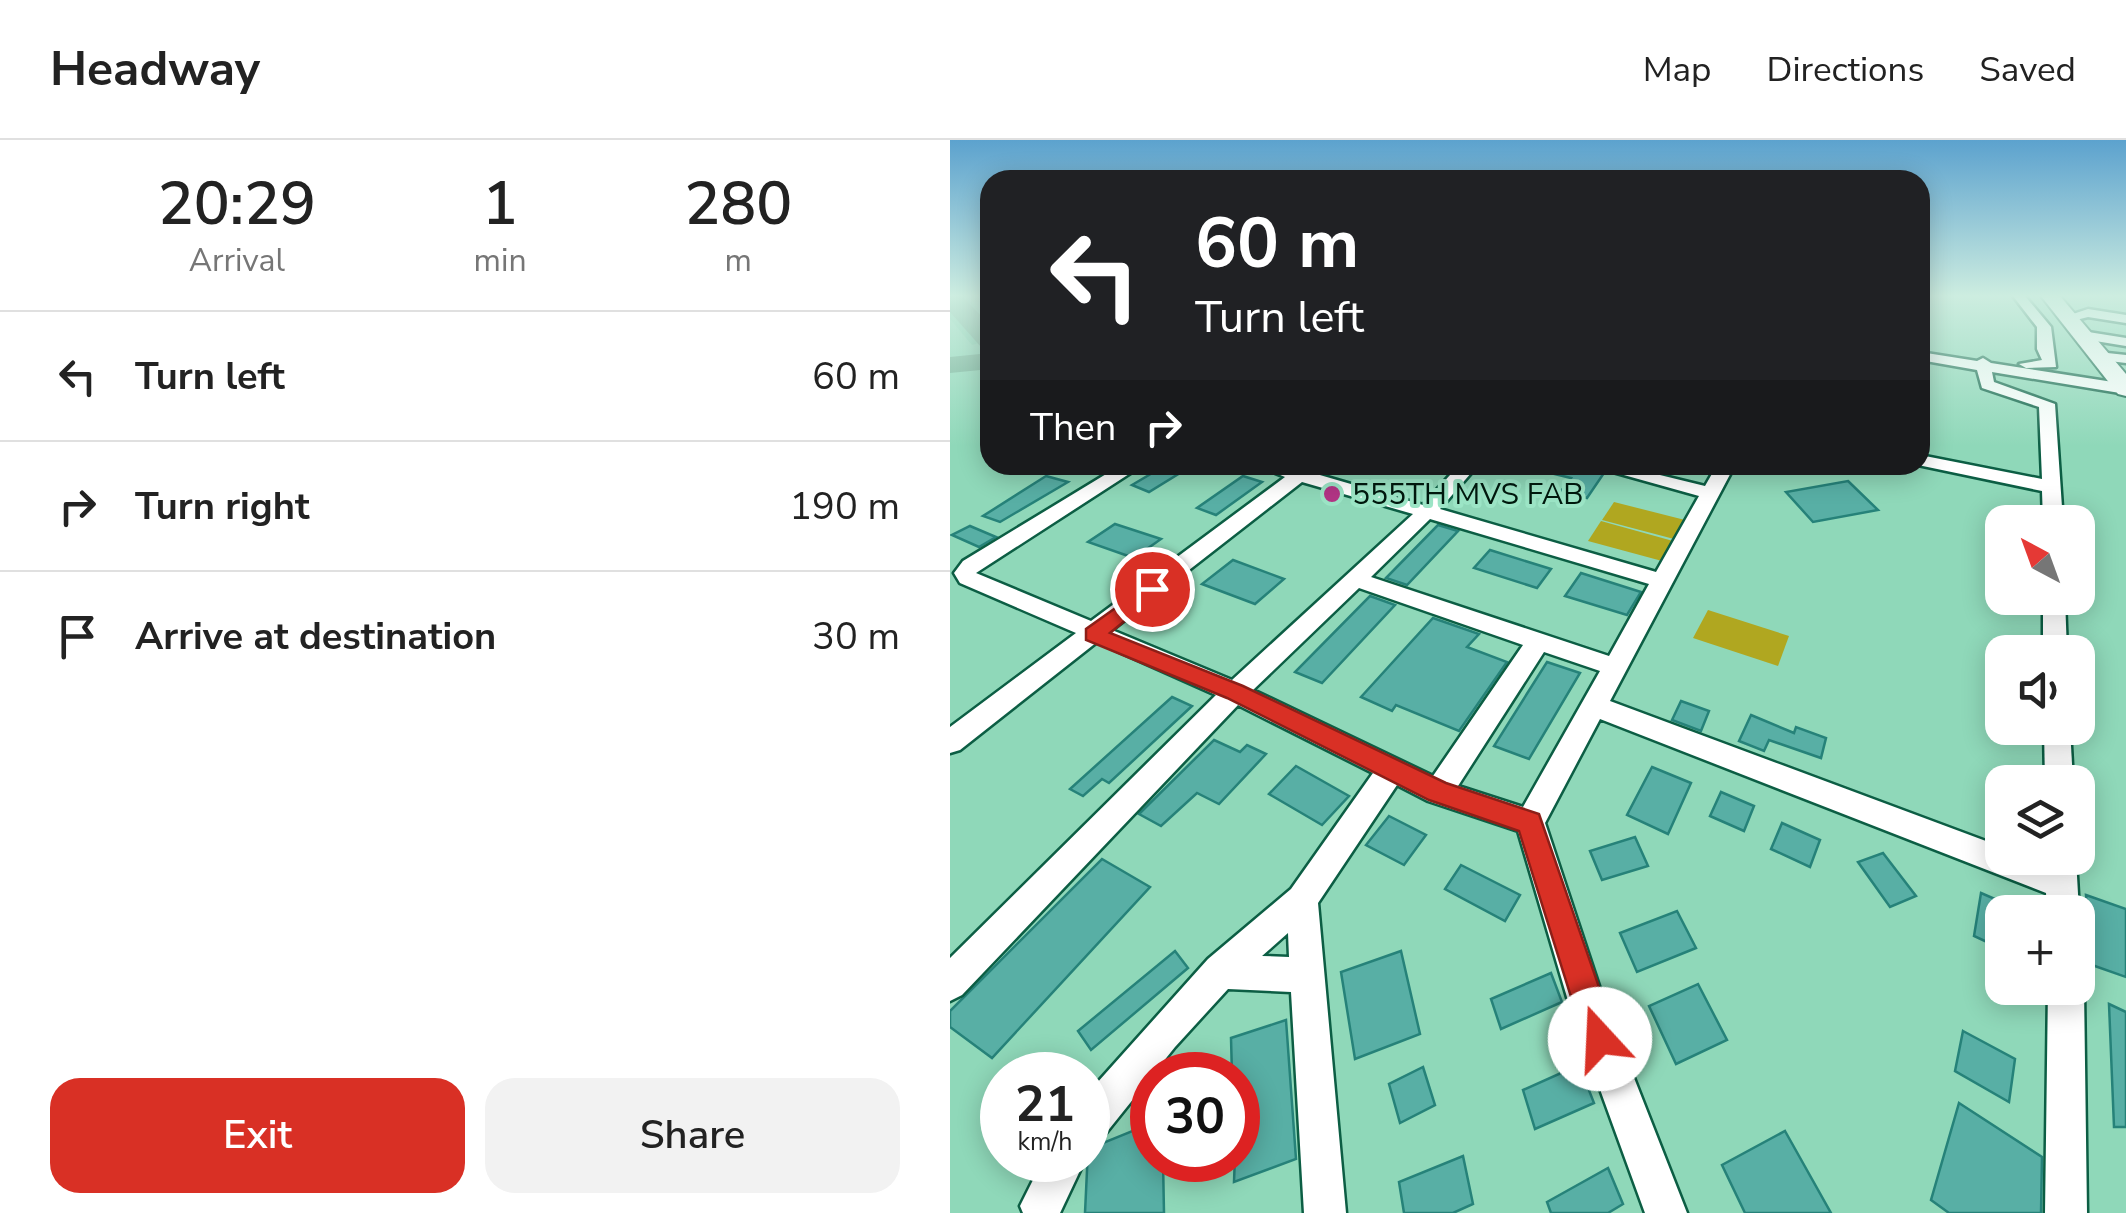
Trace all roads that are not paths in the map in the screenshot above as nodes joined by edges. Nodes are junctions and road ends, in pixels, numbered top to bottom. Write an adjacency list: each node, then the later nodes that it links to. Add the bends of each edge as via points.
1 (2044, 346): 7 (street, via 2051,364 2015,362)
2 (2094, 346): 8 (highway)
3 (2105, 346): 5 (street)
4 (1930, 356): 6 (street)
5 (2126, 360)
6 (1984, 365): 7 (street); 16 (street, via 1987,385 2047,404)
7 (2011, 369): 8 (street)
8 (2124, 387)
9 (1930, 462): 16 (street)
10 (1118, 475): 22 (street, via 965,573)
11 (1300, 475): 22 (street)
12 (1321, 475): 19 (street)
13 (1460, 475): 19 (street)
14 (1637, 475): 17 (street)
15 (1721, 475): 17 (street)
16 (2052, 487): 18 (street)
17 (1712, 494): 21 (street)
18 (2052, 505)
19 (1428, 512): 20 (street); 21 (street)
20 (1355, 580): 23 (street); 25 (street)
21 (1664, 581): 24 (street)
22 (1093, 634): 25 (street); 27 (street)
23 (1539, 640): 24 (street); 29 (street)
24 (1614, 667): 26 (street)
25 (1235, 692): 28 (street); 35 (street)
26 (1594, 706): 30 (street); 31 (street)
27 (950, 742)
28 (1391, 770): 29 (street); 32 (street)
29 (1438, 792): 30 (street)
30 (1530, 822): 41 (street, via 1586,1004)
31 (2061, 885)
32 (1302, 900): 33 (street); 34 (street)
33 (1220, 971): 34 (street); 37 (street)
34 (1304, 974): 40 (street)
35 (950, 983)
36 (2066, 1005): 42 (street)
37 (1110, 1095)
38 (1054, 1182): 39 (street)
39 (1041, 1206)
40 (1324, 1213)
41 (1666, 1213)
42 (2066, 1213)

